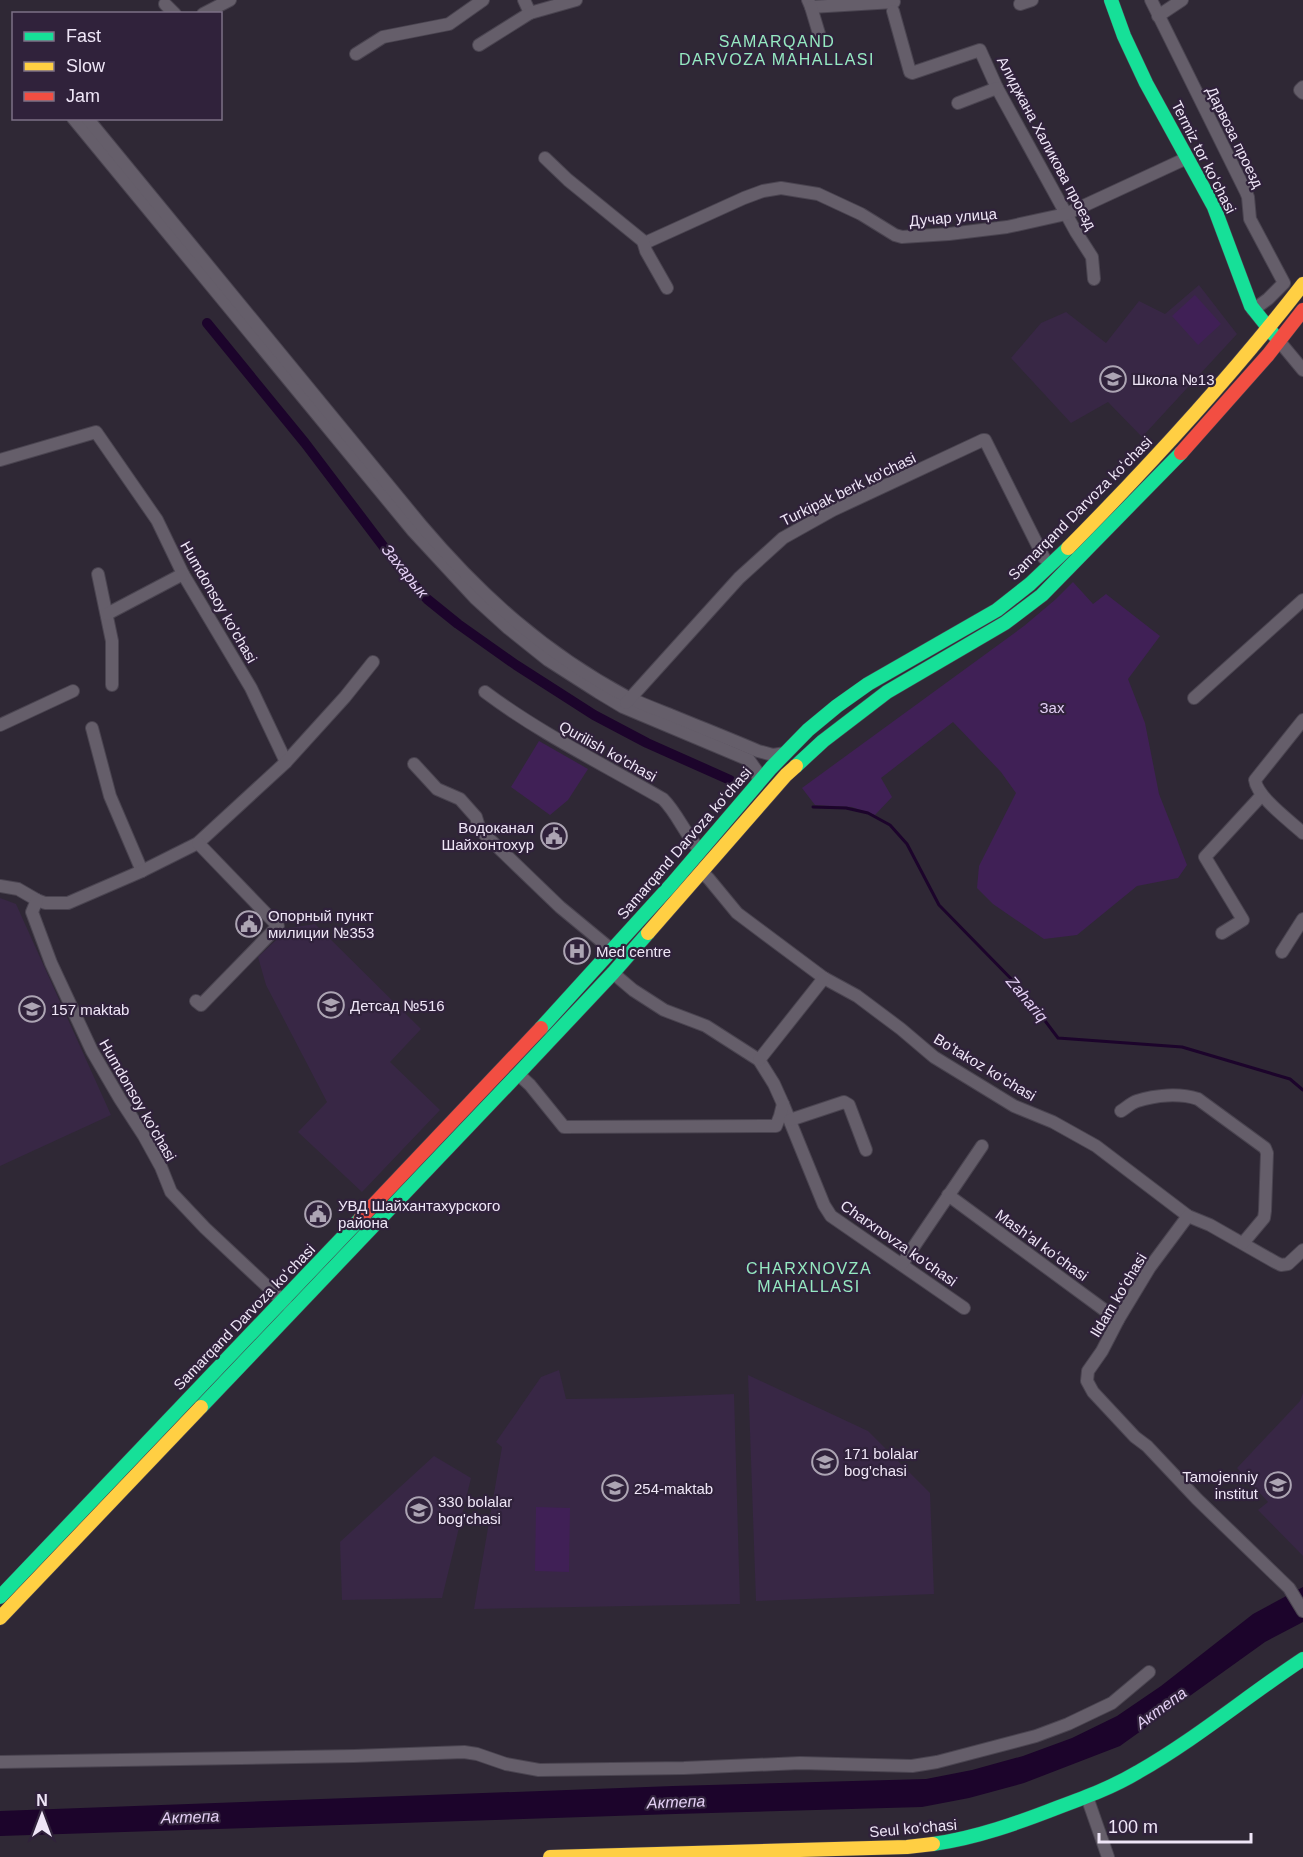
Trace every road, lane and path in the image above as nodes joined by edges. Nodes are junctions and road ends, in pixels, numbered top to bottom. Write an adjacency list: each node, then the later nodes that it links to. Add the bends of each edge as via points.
1 (230, 0): 11 (street)
2 (483, 0): 16 (street, via 449,24 382,37)
3 (524, 0): 12 (street)
4 (576, 0): 12 (street)
5 (1111, 0): 24 (main road, Termiz tor koʻchasi, via 1146,83)
6 (1151, 0): 13 (street, Дарвоза проезд)
7 (1182, 0): 13 (street)
8 (809, 3): 14 (street); 18 (street, Алиджана Халикова проезд, via 894,7 910,72 915,74 980,50)
9 (165, 4): 10 (street)
10 (173, 12)
11 (207, 12)
12 (530, 13): 15 (street)
13 (1158, 16): 30 (street, Дарвоза проезд, via 1246,192 1250,219 1284,283)
14 (820, 37)
15 (479, 45)
16 (356, 54)
17 (1303, 87): 19 (street)
18 (997, 88): 20 (street); 25 (street, Алиджана Халикова проезд)
19 (1303, 93)
20 (958, 103)
21 (75, 120): 46 (street, via 459,583 548,660)
22 (89, 120): 46 (street, via 461,571 531,635)
23 (545, 158): 26 (street)
24 (1187, 158): 25 (street, Дучар улица); 30 (main road, Termiz tor koʻchasi, via 1214,207)
25 (1066, 214): 26 (street, Дучар улица, via 1007,227 902,237 818,194 773,188 651,242); 27 (street, Алиджана Халикова проезд, via 1092,257)
26 (643, 241): 29 (street)
27 (1094, 279)
28 (1303, 284): 32 (main road, Samarqand Darvoza koʻchasi)
29 (667, 288)
30 (1253, 310): 32 (main road, Termiz tor koʻchasi)
31 (1303, 310): 33 (main road, Samarqand Darvoza koʻchasi)
32 (1268, 328): 33 (main road, Termiz tor koʻchasi); 50 (main road, Samarqand Darvoza koʻchasi, via 1160,452 1032,583 997,611 887,672 841,703)
33 (1279, 341): 34 (street); 55 (main road, Samarqand Darvoza koʻchasi, via 1166,470 1042,595 1005,624 887,692 823,741)
34 (1303, 370)
35 (0, 460): 38 (street, Humdonsoy ko'chasi, via 96,432 157,520)
36 (1044, 558): 46 (street, Turkipak berk ko'chasi, via 983,440 783,537)
37 (98, 574): 40 (street)
38 (183, 574): 40 (street); 52 (street, Humdonsoy ko'chasi, via 251,688)
39 (1303, 600): 45 (street)
40 (107, 614): 42 (street, via 112,641)
41 (373, 662): 52 (street)
42 (112, 685)
43 (73, 691): 48 (street)
44 (485, 692): 60 (street, Qurilish ko'chasi, via 568,747 663,799)
45 (1194, 698)
46 (626, 702): 51 (street)
47 (1303, 720): 57 (street, via 1255,780)
48 (0, 725)
49 (92, 728): 61 (street, via 110,796)
50 (786, 753): 51 (street); 54 (main road, Samarqand Darvoza koʻchasi)
51 (753, 755): 54 (street); 56 (street)
52 (286, 762): 59 (street)
53 (414, 764): 67 (street, via 437,789 460,799 476,817 480,830 557,905)
54 (773, 766): 55 (street); 56 (main road, Samarqand Darvoza koʻchasi)
55 (786, 776): 62 (main road, Samarqand Darvoza koʻchasi)
56 (758, 783): 60 (main road, Samarqand Darvoza koʻchasi)
57 (1262, 795): 58 (street); 66 (street, via 1205,857 1243,920)
58 (1303, 833)
59 (198, 843): 61 (street); 71 (street, via 278,926 201,1005)
60 (700, 850): 67 (main road, Samarqand Darvoza koʻchasi)
61 (142, 872): 64 (street, via 68,903)
62 (701, 872): 69 (main road, Samarqand Darvoza koʻchasi); 70 (street, Boʻtakoz koʻchasi, via 737,914)
63 (0, 886): 64 (street)
64 (37, 900): 84 (street, Humdonsoy ko'chasi, via 32,912 51,963 92,1051 144,1136 171,1192)
65 (1303, 919): 68 (street)
66 (1222, 933)
67 (612, 950): 84 (main road, Samarqand Darvoza koʻchasi)
68 (1282, 952)
69 (613, 973): 72 (street, Charxnovza ko'chasi, via 664,1010 706,1026); 73 (main road, Samarqand Darvoza koʻchasi)
70 (824, 978): 72 (street); 80 (street, Boʻtakoz koʻchasi, via 857,996 934,1057 1014,1106 1096,1146)
71 (195, 1001)
72 (759, 1060): 74 (street, Charxnovza ko'chasi)
73 (518, 1074): 74 (street, via 564,1127 776,1126); 84 (main road, Samarqand Darvoza koʻchasi)
74 (783, 1104): 76 (street, Charxnovza ko'chasi)
75 (1121, 1112): 81 (street, via 1136,1102 1172,1095 1192,1097 1265,1148 1264,1218)
76 (790, 1120): 78 (street, via 844,1102 849,1105); 83 (street, Charxnovza ko'chasi, via 831,1216)
77 (982, 1146): 79 (street)
78 (866, 1150)
79 (948, 1195): 83 (street); 86 (street, Mashʼal koʻchasi)
80 (1188, 1216): 81 (street, Boʻtakoz koʻchasi); 86 (street, Ildam koʻchasi, via 1150,1267)
81 (1243, 1243): 82 (street, Boʻtakoz koʻchasi, via 1281,1265 1288,1264)
82 (1303, 1250)
83 (902, 1264): 85 (street, Charxnovza ko'chasi)
84 (288, 1305): 87 (main road, Samarqand Darvoza koʻchasi); 89 (main road, Samarqand Darvoza koʻchasi)
85 (964, 1308)
86 (1118, 1320): 88 (street, Ildam koʻchasi, via 1088,1371 1087,1382 1093,1392 1286,1585)
87 (0, 1597)
88 (1303, 1611)
89 (0, 1618)
90 (1303, 1659): 94 (main road, Seul ko'chasi)
91 (1149, 1672): 93 (street, via 1112,1703 1068,1724 1036,1736 912,1766 800,1763 539,1770 464,1752)
92 (1303, 1673): 94 (main road, Seul ko'chasi, via 1152,1776)
93 (0, 1762)
94 (1089, 1802): 95 (main road, Seul ko'chasi, via 975,1837 924,1846); 96 (main road, Seul ko'chasi, via 978,1846); 97 (street)
95 (550, 1857)
96 (907, 1857)
97 (1108, 1857)

